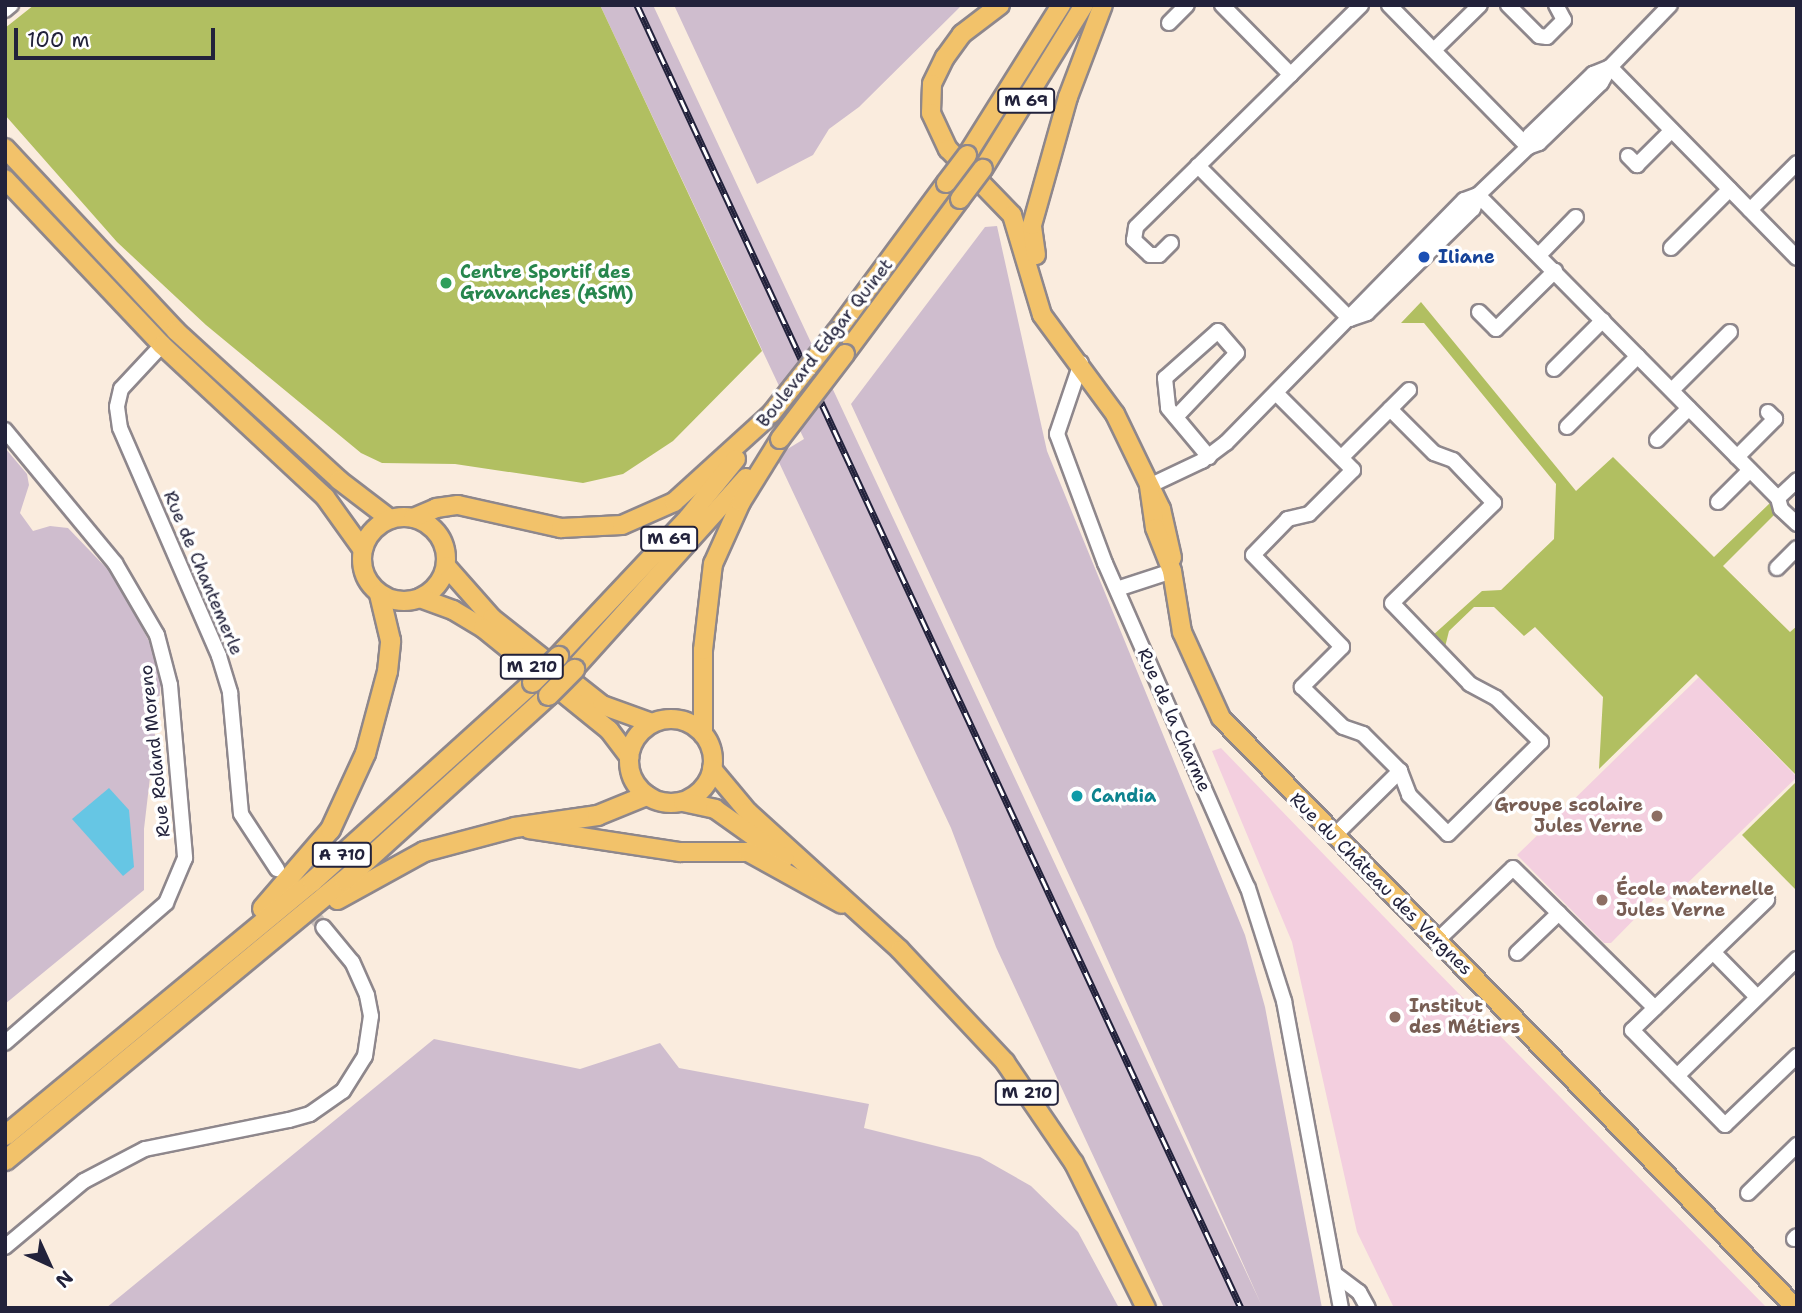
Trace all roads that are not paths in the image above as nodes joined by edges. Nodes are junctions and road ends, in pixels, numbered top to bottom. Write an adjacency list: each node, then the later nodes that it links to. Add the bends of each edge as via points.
1 (11, 5): 14 (street)
2 (1000, 5): 38 (main road, via 962,34 945,57 932,84 932,113 948,149 1012,215 1042,315)
3 (1061, 5): 50 (main road, Boulevard Edgar Quinet / M 69, bridge, via 967,155)
4 (1084, 5): 54 (main road, Boulevard Edgar Quinet / M 69, bridge, via 983,169)
5 (1103, 5): 38 (main road, via 1068,97 1032,225 1038,278)
6 (1187, 5): 15 (street)
7 (1222, 5): 18 (street)
8 (1362, 5): 18 (street)
9 (1390, 5): 16 (street)
10 (1479, 5): 16 (street)
11 (1508, 5): 12 (street, via 1539,36 1546,37 1564,20)
12 (1556, 5)
13 (1671, 5): 17 (street)
14 (5, 10)
15 (1168, 23)
16 (1434, 50): 20 (street)
17 (1610, 67): 19 (street); 20 (street, via 1601,83 1539,143)
18 (1290, 75): 24 (street)
19 (1672, 130): 22 (street, via 1637,165); 26 (street)
20 (1528, 147): 27 (street)
21 (5, 148): 65 (main road, via 176,331 339,480)
22 (1628, 156)
23 (1797, 163): 28 (street)
24 (1198, 166): 30 (street, via 1136,227 1134,240 1150,255 1159,255); 36 (street)
25 (5, 179): 40 (main road)
26 (1730, 189): 28 (street); 31 (street)
27 (1478, 195): 32 (street); 36 (street, via 1464,200 1359,304)
28 (1750, 210): 33 (street)
29 (1576, 217): 32 (street)
30 (1171, 243)
31 (1671, 248)
32 (1539, 255): 34 (street)
33 (1797, 258)
34 (1555, 271): 35 (street, via 1496,329); 37 (street)
35 (1479, 312)
36 (1350, 319): 46 (street)
37 (1603, 320): 41 (street); 43 (street)
38 (1058, 332): 42 (main road)
39 (1730, 332): 45 (street)
40 (162, 345): 68 (main road, via 325,497); 86 (street, Rue de Chantemerle, via 121,389 117,407 120,428 219,656 229,693 242,814)
41 (1638, 356): 45 (street); 52 (street)
42 (1081, 363): 61 (main road, via 1115,414); 72 (street, Rue de la Charme, via 1057,434)
43 (1554, 369)
44 (1409, 390): 48 (street)
45 (1672, 390): 47 (street)
46 (1276, 393): 56 (street); 58 (street)
47 (1689, 408): 55 (street); 57 (street)
48 (1390, 409): 58 (street); 81 (street, via 1434,453 1453,460 1494,503 1392,603 1470,684 1496,698 1541,742 1448,834 1409,795)
49 (1768, 412): 57 (street, via 1775,419)
50 (771, 414): 64 (main road, via 674,502 622,525 561,528 458,505); 75 (main road, Boulevard Edgar Quinet / M 69, via 688,519)
51 (1176, 417): 51 (street, via 1164,400 1165,378 1218,331 1237,353); 56 (street)
52 (1567, 427)
53 (5, 430): 99 (street, Rue Roland Moreno, via 115,563 157,635 170,685 185,842 181,875 166,903)
54 (780, 439): 76 (main road, M 69); 78 (main road, via 741,502 713,564 703,650)
55 (1657, 440)
56 (1209, 457): 61 (street)
57 (1737, 457): 59 (street)
58 (1341, 458): 81 (street, via 1353,470 1309,514 1288,519 1253,555 1342,647 1302,687 1343,727 1363,734)
59 (1750, 470): 62 (street); 63 (street)
60 (1797, 480): 62 (street)
61 (1149, 486): 71 (main road, Rue du Château des Vergnes, via 1155,528)
62 (1777, 498): 66 (street, via 1781,509)
63 (1718, 502)
64 (413, 518): 65 (main road); 69 (main road, via 435,530)
65 (390, 519): 68 (main road, via 378,526)
66 (1797, 524)
67 (1797, 548): 70 (street)
68 (363, 550): 73 (main road, via 364,574)
69 (446, 566): 74 (main road, via 441,580); 77 (main road, M 210, via 492,618 602,705)
70 (1777, 568)
71 (1172, 572): 72 (street); 85 (main road, Rue du Château des Vergnes, via 1182,632 1207,695)
72 (1117, 589): 107 (street, Rue de la Charme, via 1248,888 1284,1001)
73 (379, 594): 74 (main road, via 392,600); 98 (highway, via 390,640 387,671 365,753 330,829 271,900 225,938)
74 (420, 598): 79 (main road, M 210, via 483,628 609,730)
75 (558, 656): 98 (highway, A 710, bridge, via 423,784)
76 (574, 668): 92 (highway, A 710, bridge, via 412,821)
77 (652, 723): 78 (main road, via 680,720); 79 (main road, via 633,743)
78 (703, 734): 80 (main road, via 710,744)
79 (629, 757): 82 (main road, via 632,778)
80 (712, 769): 83 (main road, via 702,790); 89 (main road, M 210, via 748,812 815,868)
81 (1400, 771): 85 (street)
82 (646, 795): 83 (main road, via 657,801); 84 (highway, via 597,815)
83 (682, 802): 89 (main road, M 210, via 715,809)
84 (514, 827): 89 (main road, via 680,852 748,852); 92 (highway, via 424,851)
85 (1338, 833): 91 (main road, Rue du Château des Vergnes); 112 (main road, Rue du Château des Vergnes)
86 (276, 869)
87 (1767, 900): 93 (street)
88 (1559, 913): 91 (street, via 1513,868); 94 (street); 97 (street)
89 (860, 914): 109 (main road, M 210, via 957,1007 1005,1062 1086,1184)
90 (323, 927): 106 (street, via 361,978 371,1016 365,1056 343,1091 310,1114 145,1149 85,1181)
91 (1444, 934): 108 (main road, Rue du Château des Vergnes)
92 (271, 941): 104 (highway, A 710)
93 (1713, 952): 96 (street); 97 (street)
94 (1517, 953)
95 (1797, 959): 96 (street)
96 (1758, 997): 101 (street)
97 (1655, 1008): 101 (street, via 1632,1030)
98 (145, 1020): 102 (highway, A 710)
99 (5, 1042)
100 (1797, 1056): 101 (street, via 1725,1125)
101 (1677, 1076)
102 (5, 1135)
103 (1797, 1145): 105 (street)
104 (5, 1160)
105 (1748, 1193)
106 (5, 1247)
107 (1335, 1274): 110 (street, Rue de la Charme); 111 (street, via 1359,1292)
108 (1797, 1294)
109 (1146, 1308)
110 (1341, 1308)
111 (1368, 1308)
112 (1796, 1308)

